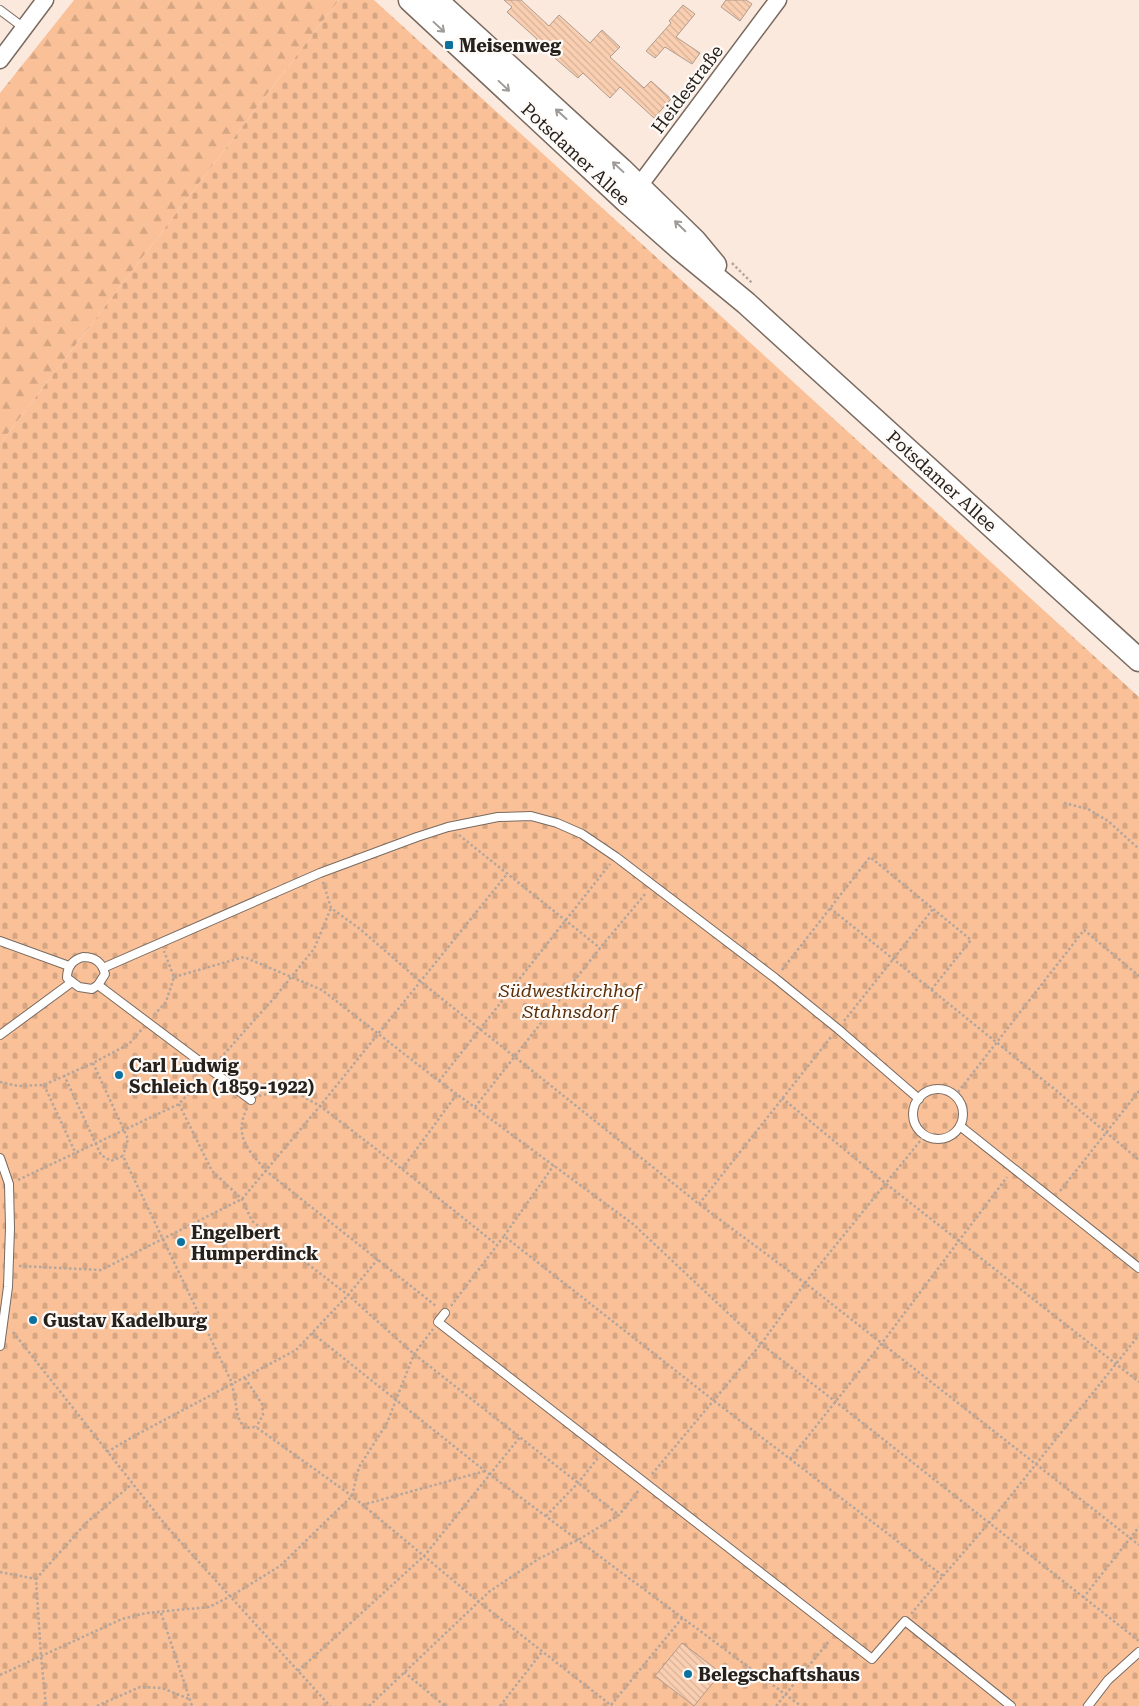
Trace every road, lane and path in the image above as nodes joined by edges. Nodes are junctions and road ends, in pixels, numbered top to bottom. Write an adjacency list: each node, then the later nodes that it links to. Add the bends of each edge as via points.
1 (45, 0): 6 (street)
2 (410, 0): 8 (street, Potsdamer Allee, one-way to 8)
3 (436, 0): 8 (street, Potsdamer Allee, one-way to 3)
4 (778, 0): 8 (street, Heidestraße)
5 (0, 10): 6 (lane)
6 (24, 28): 7 (street)
7 (0, 60)
8 (633, 194): 9 (street, Potsdamer Allee, via 695,241 746,303)
9 (1139, 660)
10 (1064, 804): 12 (path, via 1095,813)
11 (448, 827): 13 (lane, via 498,817 531,816 582,834); 14 (lane); 15 (path)
12 (1139, 849)
13 (616, 858): 16 (lane); 20 (path)
14 (320, 873): 17 (path); 22 (lane)
15 (507, 874): 20 (path); 32 (path)
16 (652, 886): 23 (path); 30 (lane)
17 (330, 908): 29 (path, via 314,949); 32 (path, via 360,929)
18 (830, 908): 19 (path, via 870,857); 24 (path); 30 (path)
19 (933, 909): 24 (path); 34 (path, via 972,940)
20 (565, 920): 23 (path); 37 (path)
21 (0, 941): 25 (lane)
22 (160, 943): 26 (lane); 28 (path)
23 (600, 948): 41 (path)
24 (893, 959): 34 (path); 36 (path)
25 (69, 966): 26 (lane, via 83,957 95,959); 31 (lane, via 67,978)
26 (103, 968): 33 (lane, via 105,974)
27 (1139, 976): 40 (path, via 1084,930)
28 (174, 977): 29 (path, via 244,957); 35 (path, via 166,1002)
29 (292, 977): 38 (path, via 322,990); 43 (path)
30 (775, 978): 36 (lane)
31 (72, 982): 33 (lane, via 92,990); 39 (lane)
32 (421, 982): 37 (path); 38 (path)
33 (98, 985): 35 (lane)
34 (931, 990): 40 (path)
35 (147, 1022): 42 (path, via 129,1044); 43 (lane)
36 (838, 1029): 51 (path); 52 (lane)
37 (480, 1030): 41 (path); 45 (path)
38 (379, 1034): 45 (path); 55 (path)
39 (0, 1035)
40 (996, 1043): 50 (path); 59 (path)
41 (514, 1058): 56 (path); 74 (path)
42 (93, 1063): 44 (path); 58 (path)
43 (211, 1069): 53 (lane); 54 (path)
44 (64, 1075): 47 (path); 61 (path)
45 (439, 1081): 49 (path)
46 (0, 1082): 47 (path, via 18,1086)
47 (44, 1085): 62 (path)
48 (1139, 1091): 59 (path)
49 (457, 1094): 56 (path); 67 (path)
50 (955, 1096): 52 (lane, via 940,1089); 57 (lane, via 963,1110)
51 (782, 1098): 70 (path); 74 (path)
52 (919, 1098): 60 (lane, via 915,1106 915,1122)
53 (252, 1100): 55 (path, via 292,1090); 69 (path, via 244,1115 244,1145)
54 (180, 1104): 58 (path); 72 (path, via 212,1171)
55 (320, 1106): 67 (path); 69 (path)
56 (475, 1107): 66 (path)
57 (960, 1126): 60 (lane, via 948,1137 940,1139); 68 (lane)
58 (124, 1130): 61 (path); 63 (path, via 128,1139)
59 (1106, 1132): 65 (path); 73 (path)
60 (925, 1135): 70 (path)
61 (95, 1143): 62 (path); 63 (path, via 101,1155 111,1161)
62 (76, 1154): 71 (path)
63 (122, 1156): 76 (path)
64 (0, 1158): 71 (lane)
65 (1139, 1160)
66 (554, 1165): 75 (path); 90 (path, via 633,1224)
67 (402, 1169): 78 (path)
68 (1013, 1169): 73 (lane); 77 (path)
69 (266, 1171): 72 (path); 79 (path)
70 (885, 1183): 77 (path); 82 (path)
71 (9, 1184): 80 (lane)
72 (242, 1199): 76 (path); 83 (path, via 252,1221)
73 (1053, 1200): 81 (lane)
74 (699, 1204): 82 (path)
75 (504, 1236): 78 (path); 97 (path)
76 (163, 1238): 80 (path, via 101,1270); 96 (path)
77 (959, 1240): 89 (path); 93 (path)
78 (498, 1245): 84 (path)
79 (378, 1259): 83 (path); 84 (path)
80 (10, 1265): 85 (lane)
81 (1139, 1268)
82 (805, 1284): 89 (path); 90 (path)
83 (348, 1295): 87 (path); 92 (path)
84 (445, 1313): 86 (lane)
85 (4, 1320): 91 (lane); 103 (path)
86 (438, 1322): 92 (path); 102 (lane)
87 (312, 1333): 94 (path, via 296,1350); 98 (path)
88 (1139, 1335): 93 (path)
89 (882, 1343): 99 (path); 105 (path)
90 (761, 1344): 97 (path); 99 (path)
91 (0, 1346)
92 (414, 1354): 98 (path); 101 (path)
93 (1116, 1363): 95 (path); 105 (path)
94 (244, 1378): 96 (path); 100 (path, via 262,1404 263,1415)
95 (1139, 1382)
96 (232, 1383): 100 (path, via 238,1417 244,1428); 103 (path)
97 (713, 1400): 104 (path); 108 (path)
98 (396, 1401): 106 (path); 111 (path, via 387,1423 359,1467)
99 (836, 1402): 104 (path); 115 (path)
100 (256, 1427): 111 (path)
101 (520, 1437): 107 (path); 109 (path)
102 (605, 1451): 108 (lane); 109 (path)
103 (107, 1452): 110 (path)
104 (790, 1459): 122 (path)
105 (1035, 1464): 115 (path); 117 (path)
106 (485, 1471): 107 (path); 112 (path)
107 (490, 1475): 114 (path); 120 (path)
108 (645, 1482): 113 (path); 130 (lane)
109 (578, 1483): 113 (path); 114 (path)
110 (132, 1484): 123 (path, via 86,1524); 124 (path, via 166,1527)
111 (352, 1496): 112 (path); 124 (path, via 280,1566)
112 (362, 1505): 120 (path)
113 (619, 1515): 118 (path)
114 (546, 1516): 118 (path)
115 (989, 1523): 122 (path); 125 (path)
116 (1139, 1527): 117 (path)
117 (1130, 1538): 119 (path); 125 (path)
118 (578, 1540): 126 (path, via 540,1558); 128 (path)
119 (1139, 1546)
120 (425, 1556): 126 (path); 135 (path)
121 (0, 1572): 123 (path)
122 (943, 1576): 129 (path)
123 (36, 1579): 134 (path)
124 (230, 1596): 127 (path, via 209,1606); 135 (path)
125 (1083, 1598): 131 (path)
126 (479, 1602): 132 (path); 136 (path)
127 (161, 1612): 134 (path, via 122,1619); 139 (path)
128 (683, 1617): 138 (path); 147 (path)
129 (905, 1621): 130 (lane, via 872,1659); 150 (lane)
130 (837, 1632): 138 (path)
131 (1139, 1642)
132 (542, 1652): 146 (path); 147 (path)
133 (1139, 1652): 151 (lane, via 1108,1680)
134 (41, 1656): 137 (path); 140 (path)
135 (298, 1671): 143 (path)
136 (404, 1672): 144 (path); 145 (path)
137 (0, 1675)
138 (786, 1694): 148 (path); 149 (path)
139 (189, 1699): 141 (path, via 162,1688 140,1688); 142 (path)
140 (46, 1706)
141 (97, 1706)
142 (192, 1706)
143 (330, 1706)
144 (369, 1706)
145 (445, 1706)
146 (500, 1706)
147 (611, 1706)
148 (776, 1706)
149 (801, 1706)
150 (1010, 1706)
151 (1088, 1706)

